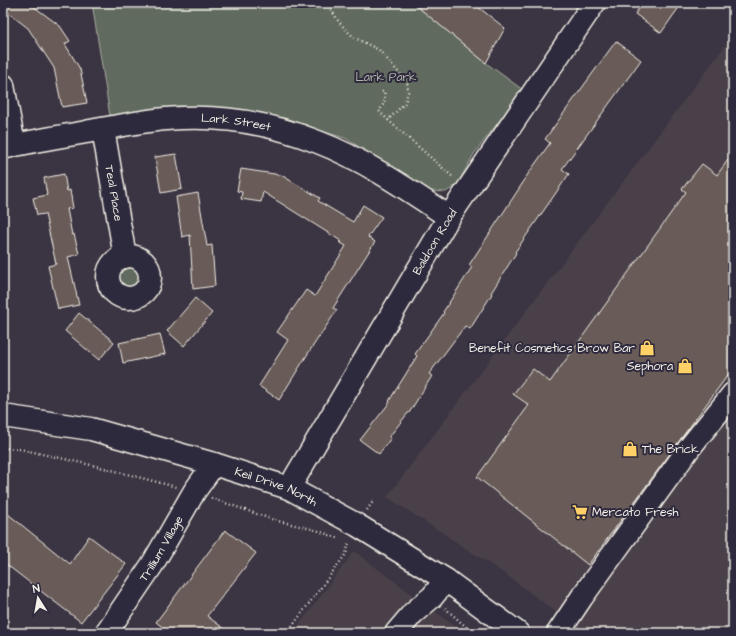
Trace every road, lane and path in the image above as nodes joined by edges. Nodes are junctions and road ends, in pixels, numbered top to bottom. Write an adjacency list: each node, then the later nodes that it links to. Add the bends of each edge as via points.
1 (327, 3): 5 (path, via 347,31 379,50 407,82 405,102)
2 (594, 3): 8 (street, Baldoon Road)
3 (3, 85): 7 (street)
4 (382, 92): 5 (path, via 384,91 385,98 379,111)
5 (388, 120): 8 (path)
6 (103, 129): 7 (street, Lark Street); 9 (street, Lark Street, via 181,118 243,121 270,126 343,152); 10 (street, Teal Place)
7 (9, 146)
8 (467, 188): 9 (street, Baldoon Road)
9 (449, 217): 15 (street, Baldoon Road)
10 (125, 257)
11 (733, 394): 25 (street, via 690,447)
12 (3, 416): 14 (street, Keil Drive North, via 90,429)
13 (3, 448): 16 (path, via 20,449 100,467)
14 (214, 464): 15 (street, Keil Drive North); 16 (street, Trillium Village)
15 (289, 488): 18 (street, Keil Drive North)
16 (194, 492): 18 (path, via 274,520); 20 (street, Trillium Village, via 152,565)
17 (374, 500): 18 (path)
18 (354, 537): 19 (street, Keil Drive North); 21 (path, via 346,554)
19 (439, 589): 22 (street); 23 (path); 24 (street, Keil Drive North)
20 (106, 633)
21 (287, 633)
22 (396, 633)
23 (473, 633)
24 (518, 633)
25 (558, 633)

